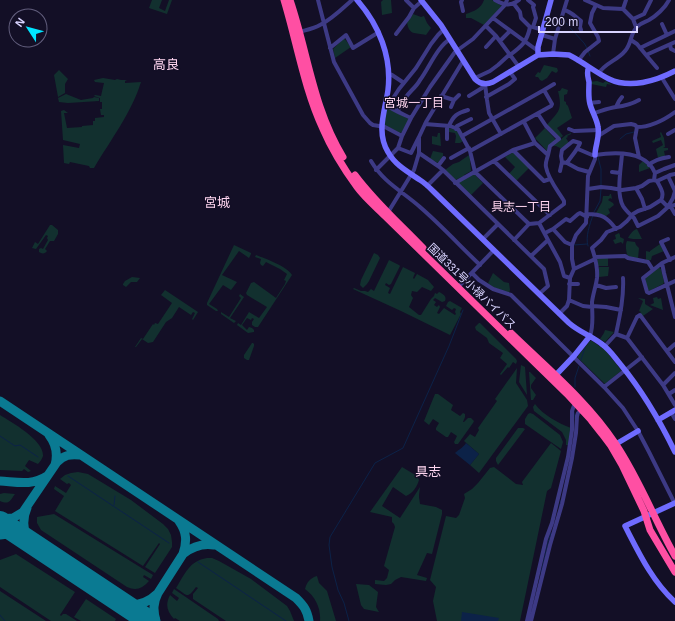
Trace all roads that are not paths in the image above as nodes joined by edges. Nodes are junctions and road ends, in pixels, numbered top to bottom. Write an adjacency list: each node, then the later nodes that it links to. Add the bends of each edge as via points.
1 (284, 0): 41 (highway, 国道331号小禄バイパス)
2 (290, 0): 41 (highway, 国道331号小禄バイパス)
3 (352, 0): 30 (street)
4 (357, 0): 39 (street)
5 (406, 0): 24 (street)
6 (462, 0): 27 (street)
7 (495, 0): 21 (street)
8 (507, 0): 21 (street)
9 (518, 0): 20 (street)
10 (528, 0): 22 (street)
11 (537, 0): 22 (street)
12 (551, 0): 40 (street)
13 (567, 0): 26 (street)
14 (585, 0): 23 (street)
15 (626, 0): 25 (street)
16 (651, 0): 29 (street, via 644,14)
17 (668, 0): 34 (street, via 665,7 652,18)
18 (319, 1): 30 (street)
19 (424, 1): 24 (street); 35 (street)
20 (514, 4): 21 (street); 33 (street, via 521,18)
21 (505, 5): 28 (street)
22 (534, 5): 33 (street, via 536,18)
23 (596, 5): 25 (street); 62 (street, via 590,23 599,41)
24 (414, 8): 42 (street)
25 (623, 9): 29 (street)
26 (564, 10): 36 (street, via 571,12 580,21); 46 (street)
27 (463, 11)
28 (493, 18): 32 (street); 37 (street)
29 (633, 19): 34 (street)
30 (324, 23): 41 (street); 53 (street)
31 (662, 24): 43 (street)
32 (486, 26): 44 (street); 55 (street, via 469,43)
33 (531, 27): 40 (street); 49 (street)
34 (636, 27): 47 (street)
35 (444, 30): 45 (street); 72 (street)
36 (582, 30)
37 (510, 31): 48 (street); 49 (street)
38 (675, 31): 43 (street)
39 (379, 32): 53 (street, via 353,48 346,35); 69 (street, via 387,58)
40 (542, 32): 46 (street); 57 (street)
41 (297, 33): 156 (highway, 国道331号小禄バイパス, via 327,127 351,170)
42 (396, 34)
43 (667, 35): 54 (street)
44 (496, 36): 48 (street); 52 (street)
45 (450, 39): 55 (street); 89 (street)
46 (555, 39): 58 (street)
47 (631, 40): 54 (street); 68 (street, via 623,54)
48 (500, 41): 59 (street)
49 (525, 42): 57 (street); 59 (street)
50 (675, 42): 51 (street)
51 (670, 45): 56 (street); 60 (street)
52 (486, 47)
53 (330, 48): 98 (street, via 334,62 363,114 373,125)
54 (640, 48): 60 (street)
55 (457, 50): 61 (street); 93 (street)
56 (675, 51)
57 (538, 53): 58 (street); 63 (street)
58 (552, 54): 62 (street, via 567,55)
59 (510, 55): 63 (street); 70 (street, via 490,71)
60 (646, 55): 65 (street)
61 (464, 61): 70 (street); 77 (street)
62 (578, 61): 64 (street)
63 (519, 67): 67 (street)
64 (589, 67): 68 (street); 85 (street, via 587,70)
65 (657, 68)
66 (675, 71): 71 (street)
67 (510, 72): 73 (street); 79 (street, via 515,79)
68 (599, 73): 71 (street, via 626,84)
69 (388, 74): 72 (street); 98 (street)
70 (475, 78): 73 (street)
71 (662, 78): 81 (street)
72 (404, 83): 89 (street, via 388,106)
73 (484, 84): 78 (street); 79 (street)
74 (554, 84): 75 (street)
75 (544, 90): 92 (street, via 552,104); 94 (street)
76 (459, 95): 82 (street)
77 (442, 96): 82 (street); 97 (street)
78 (469, 96)
79 (486, 97): 94 (street)
80 (622, 97): 87 (street)
81 (675, 99)
82 (454, 100): 86 (street)
83 (639, 100): 87 (street)
84 (599, 102): 85 (street)
85 (590, 103): 91 (street)
86 (451, 107)
87 (616, 107): 91 (street)
88 (468, 110): 99 (street, via 455,116)
89 (398, 111): 93 (street)
90 (675, 112): 100 (street, via 646,127)
91 (594, 113): 104 (street)
92 (538, 114): 96 (street); 118 (street, via 559,139 550,146)
93 (411, 118): 107 (street)
94 (492, 118): 105 (street); 109 (street)
95 (471, 119): 101 (street)
96 (524, 122): 105 (street); 111 (street)
97 (425, 124): 99 (street); 108 (street)
98 (382, 126): 107 (street); 120 (street, via 383,141)
99 (448, 127): 101 (street); 110 (street)
100 (637, 127): 104 (street, via 631,124 614,126); 122 (street, via 635,138)
101 (456, 129): 109 (street)
102 (569, 129): 104 (street)
103 (675, 130): 106 (street)
104 (598, 133): 119 (street)
105 (501, 134): 113 (street)
106 (668, 134)
107 (402, 136): 112 (street)
108 (419, 136): 112 (street, via 411,152); 116 (street)
109 (462, 136): 113 (street)
110 (447, 138)
111 (535, 143): 115 (street); 118 (street)
112 (398, 148): 120 (street)
113 (469, 149): 124 (street); 135 (street)
114 (578, 149): 119 (street); 127 (street, via 580,143 573,141 562,150); 128 (street)
115 (513, 150): 126 (street); 144 (street, via 544,181)
116 (419, 153): 130 (street); 139 (street)
117 (622, 154): 119 (street); 122 (street); 140 (street)
118 (548, 155): 144 (street, via 546,168)
119 (593, 155): 136 (street, via 595,159)
120 (390, 156): 132 (street); 139 (street)
121 (669, 156): 129 (street)
122 (639, 157): 129 (street)
123 (444, 158): 130 (street)
124 (451, 158)
125 (371, 161): 132 (street)
126 (494, 161): 135 (street); 159 (street)
127 (562, 162): 128 (street); 134 (street)
128 (568, 163): 136 (street)
129 (649, 164): 138 (street)
130 (438, 166): 133 (street)
131 (675, 166): 138 (street)
132 (376, 170): 152 (street)
133 (443, 170): 146 (street); 147 (street)
134 (560, 171)
135 (475, 172): 146 (street); 165 (street)
136 (589, 172): 149 (street)
137 (612, 172): 140 (street)
138 (655, 173): 145 (street)
139 (412, 174): 147 (street); 152 (street)
140 (620, 174): 142 (street); 150 (street)
141 (675, 174): 143 (street)
142 (626, 175)
143 (668, 176): 145 (street); 151 (street)
144 (550, 179): 159 (street, via 564,201 564,204)
145 (656, 180): 148 (street); 153 (street, via 663,195)
146 (455, 183): 164 (street)
147 (427, 186): 170 (street)
148 (636, 188): 150 (street); 155 (street)
149 (588, 189): 150 (street); 160 (street)
150 (620, 190): 161 (street, via 623,206)
151 (675, 191): 154 (street, via 669,205)
152 (400, 192): 156 (street); 182 (street, via 420,206)
153 (661, 200): 154 (street); 155 (street)
154 (671, 206): 158 (street); 161 (street, via 638,226)
155 (645, 209): 161 (street)
156 (386, 214): 189 (highway, 国道331号小禄バイパス); 212 (highway, 国道331号小禄バイパス)
157 (563, 214): 162 (street)
158 (675, 214)
159 (550, 215): 163 (street)
160 (587, 215): 162 (street, via 578,214); 167 (street, via 600,215); 169 (street, via 586,223)
161 (632, 216): 167 (street)
162 (568, 222): 166 (street)
163 (539, 223): 165 (street); 168 (street)
164 (498, 224): 170 (street); 173 (street)
165 (529, 224): 173 (street)
166 (554, 229): 168 (street); 175 (street, via 565,242)
167 (616, 229): 179 (street, via 607,232 592,248)
168 (545, 233): 174 (street)
169 (575, 238): 171 (street); 175 (street)
170 (483, 239): 176 (street)
171 (580, 239)
172 (668, 239): 180 (street, via 661,242)
173 (514, 240): 177 (street)
174 (548, 240): 177 (street); 186 (street, via 560,262 564,276)
175 (572, 245): 183 (street)
176 (494, 250): 182 (street); 195 (street)
177 (531, 256): 195 (street, via 544,269 548,283)
178 (675, 257): 180 (street)
179 (595, 258): 183 (street); 184 (street, via 623,255 648,262); 192 (street)
180 (670, 260): 181 (street)
181 (662, 264): 184 (street); 193 (street)
182 (480, 265): 185 (street)
183 (574, 269): 186 (street)
184 (653, 270): 193 (street, via 643,278 647,292)
185 (472, 273): 189 (street); 207 (street, via 493,289 511,295)
186 (570, 278): 190 (street)
187 (623, 278): 198 (street, via 625,284)
188 (675, 281): 193 (street)
189 (461, 284): 212 (highway, 国道331号小禄バイパス)
190 (569, 284): 191 (street); 196 (street)
191 (578, 284)
192 (596, 285): 194 (street); 197 (street)
193 (667, 285): 200 (street)
194 (616, 287)
195 (539, 294): 199 (street)
196 (569, 300): 197 (street); 199 (street)
197 (592, 307): 198 (street); 202 (street, via 593,322)
198 (621, 310): 201 (street)
199 (559, 314): 202 (street, via 572,326)
200 (675, 315)
201 (616, 334): 203 (street); 205 (street)
202 (590, 336): 205 (street); 207 (street)
203 (627, 338): 206 (street, via 640,315); 208 (street)
204 (675, 344): 206 (street)
205 (605, 346): 210 (street)
206 (667, 351): 209 (street)
207 (574, 356): 212 (street); 214 (street)
208 (642, 357): 210 (street); 213 (street)
209 (675, 362)
210 (625, 370): 214 (street); 222 (street)
211 (675, 372): 213 (street)
212 (554, 377): 217 (highway, 国道331号小禄バイパス); 224 (highway, 国道331号小禄バイパス, via 590,411)
213 (664, 385): 216 (street)
214 (604, 387): 223 (street, via 623,408)
215 (675, 390): 216 (street)
216 (669, 394): 218 (street)
217 (575, 403): 219 (highway, 国道331号小禄バイパス); 226 (street, via 568,457)
218 (675, 405)
219 (582, 410): 227 (street, via 577,416 572,458); 230 (highway, 国道331号小禄バイパス, via 611,446)
220 (673, 411): 221 (street); 222 (street)
221 (675, 419)
222 (658, 420): 225 (street)
223 (638, 431): 224 (street); 228 (street)
224 (616, 444): 229 (highway, 国道331号小禄バイパス)
225 (675, 452)
226 (557, 503): 227 (street); 234 (street)
227 (562, 504): 235 (street)
228 (675, 504): 229 (street)
229 (653, 513): 230 (street); 231 (highway, 国道331号小禄バイパス)
230 (646, 516): 232 (highway, 国道331号小禄バイパス, via 652,535); 233 (street, via 625,526 650,572)
231 (675, 556)
232 (675, 572)
233 (675, 602)
234 (527, 621)
235 (531, 621)

